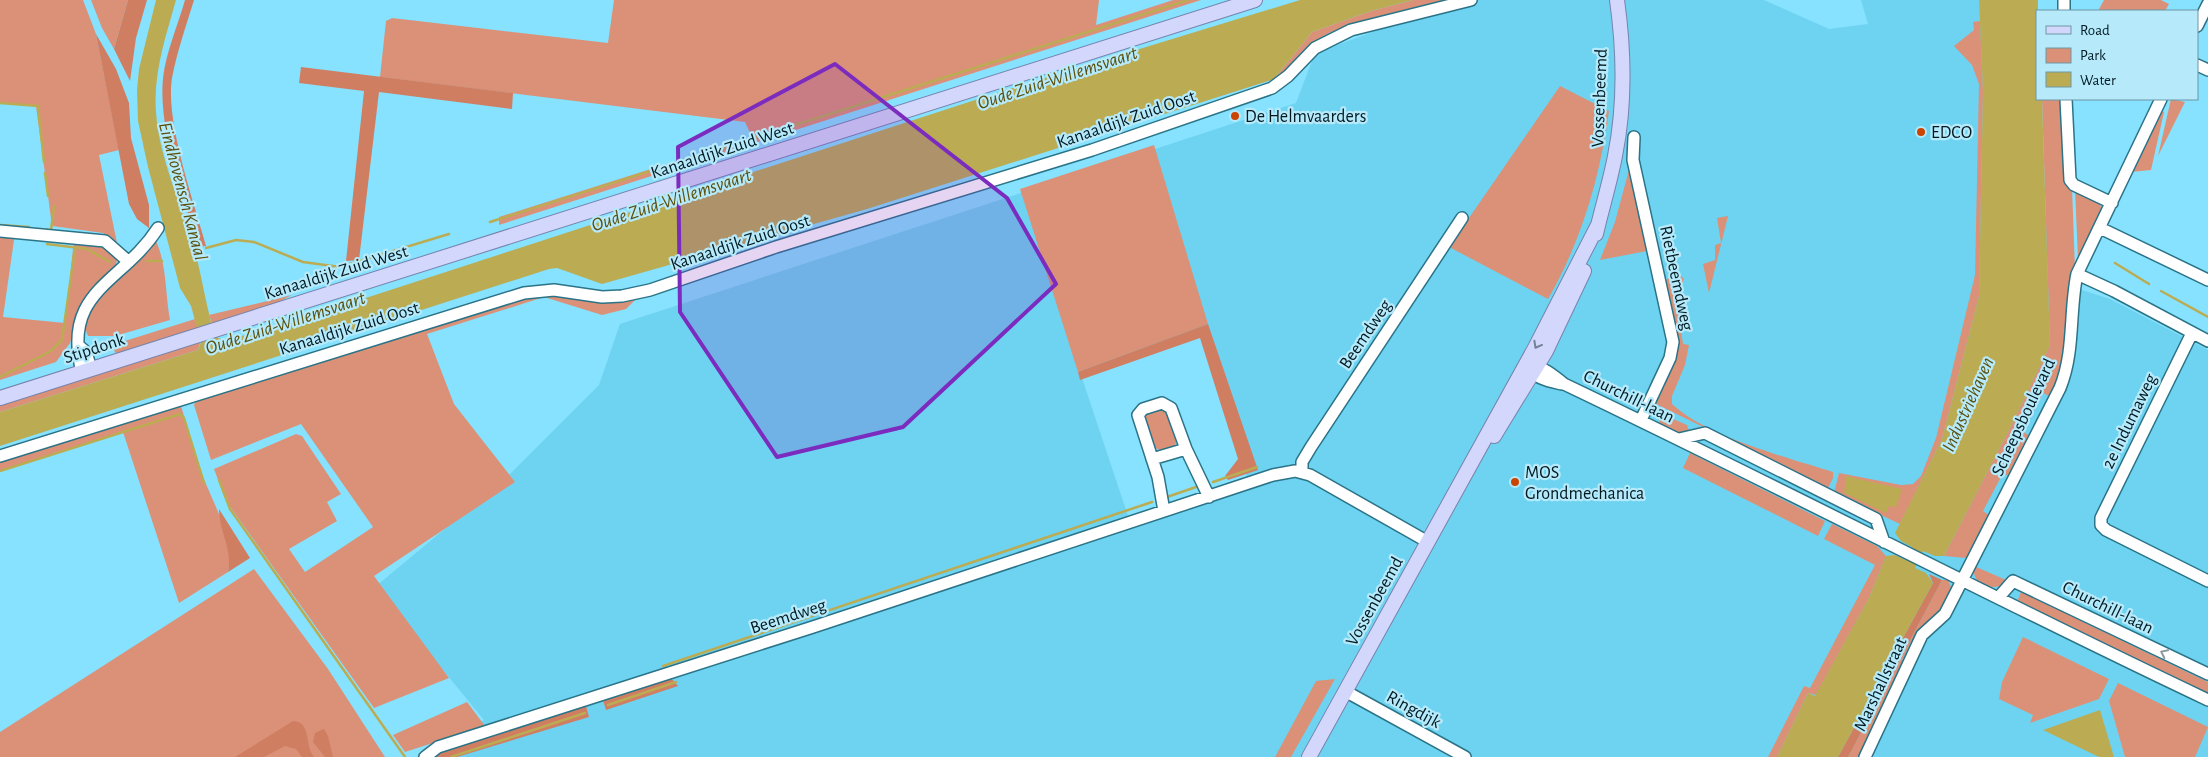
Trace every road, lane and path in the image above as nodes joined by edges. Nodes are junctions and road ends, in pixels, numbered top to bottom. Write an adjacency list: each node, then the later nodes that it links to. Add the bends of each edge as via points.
1 (1255, 0): 17 (main road, Kanaaldijk Zuid West)
2 (1471, 0): 26 (street, Kanaaldijk Zuid Oost, via 1351,30 1315,48 1272,88 1092,150 776,247 650,290 602,297 554,290 524,293)
3 (1617, 0): 20 (main road, Vossenbeemd, via 1621,57 1620,124 1615,156 1594,244 1577,289)
4 (2208, 4): 5 (street)
5 (2198, 24)
6 (2066, 100): 9 (street, via 2070,180)
7 (2161, 100): 9 (street, Scheepsboulevard)
8 (1634, 137): 23 (street, Rietbeemdweg, via 1633,160 1673,342 1670,358)
9 (2112, 203): 12 (street, Scheepsboulevard)
10 (1462, 218): 28 (street, Beemdweg, via 1311,447 1302,462)
11 (158, 228): 14 (street, via 147,246)
12 (2100, 228): 15 (street, Scheepsboulevard); 16 (street)
13 (0, 231): 14 (street, via 104,241)
14 (129, 262): 21 (street, via 93,295 85,307 77,353)
15 (2077, 274): 18 (street); 35 (street, Scheepsboulevard, via 2072,295 2071,347 2066,373)
16 (2208, 280)
17 (199, 333): 21 (main road, Stipdonk)
18 (2192, 333): 19 (street); 36 (street, 2e Indumaweg, via 2101,518 2101,525)
19 (2208, 341)
20 (1532, 368): 23 (street, Churchill-laan, via 1548,381 1564,384); 33 (main road, Vossenbeemd, via 1471,463)
21 (86, 370): 22 (main road, Stipdonk)
22 (0, 398)
23 (1641, 420): 24 (street, Churchill-laan)
24 (1679, 439): 29 (street, Churchill-laan, via 1705,433); 32 (street, Churchill-laan)
25 (1186, 449): 27 (street); 27 (street, via 1167,404 1143,408 1138,415); 30 (street)
26 (0, 456)
27 (1152, 459): 31 (street)
28 (1302, 472): 30 (street, Beemdweg, via 1273,475); 33 (street)
29 (1829, 496): 32 (street); 34 (street, Churchill-laan, via 1876,519)
30 (1209, 497): 31 (street, Beemdweg)
31 (1164, 511): 41 (street, Beemdweg, via 438,746)
32 (1821, 511): 34 (street, Churchill-laan)
33 (1428, 542): 39 (main road, Vossenbeemd)
34 (1884, 542): 35 (street, Churchill-laan)
35 (1962, 580): 37 (street, Churchill-laan); 44 (street, Marshallstraat, via 1945,614 1922,635)
36 (2208, 581)
37 (1998, 598): 38 (street, Churchill-laan, one-way to 37, via 2013,581); 40 (street, Churchill-laan)
38 (2208, 674)
39 (1345, 691): 42 (main road, Vossenbeemd); 43 (street, Ringdijk)
40 (2208, 700)
41 (425, 757)
42 (1309, 757)
43 (1465, 757)
44 (1865, 757)

